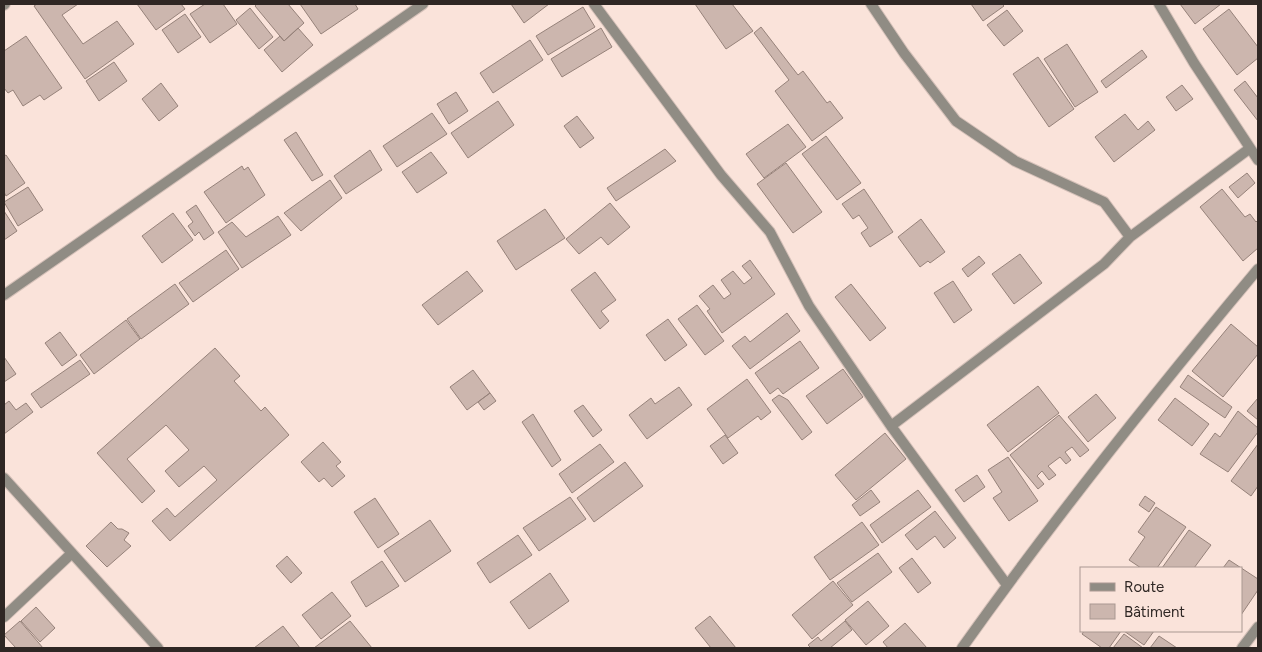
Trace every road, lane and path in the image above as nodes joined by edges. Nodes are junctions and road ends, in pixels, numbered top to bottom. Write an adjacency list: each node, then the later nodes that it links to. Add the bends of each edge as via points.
1 (422, 4): 9 (street)
2 (594, 4): 10 (street, via 721,175 770,232 809,306)
3 (871, 4): 7 (street, via 956,121 1015,162 1104,202)
4 (1159, 4): 5 (street)
5 (1249, 149): 6 (street); 7 (street)
6 (1258, 160)
7 (1130, 237): 10 (street, via 1104,264)
8 (1258, 269): 13 (street, via 1170,373)
9 (4, 295)
10 (891, 426): 13 (street)
11 (4, 478): 12 (street)
12 (72, 553): 14 (street); 16 (street)
13 (1007, 585): 17 (street)
14 (4, 617)
15 (1258, 627): 18 (street)
16 (158, 648)
17 (962, 648)
18 (1242, 648)

